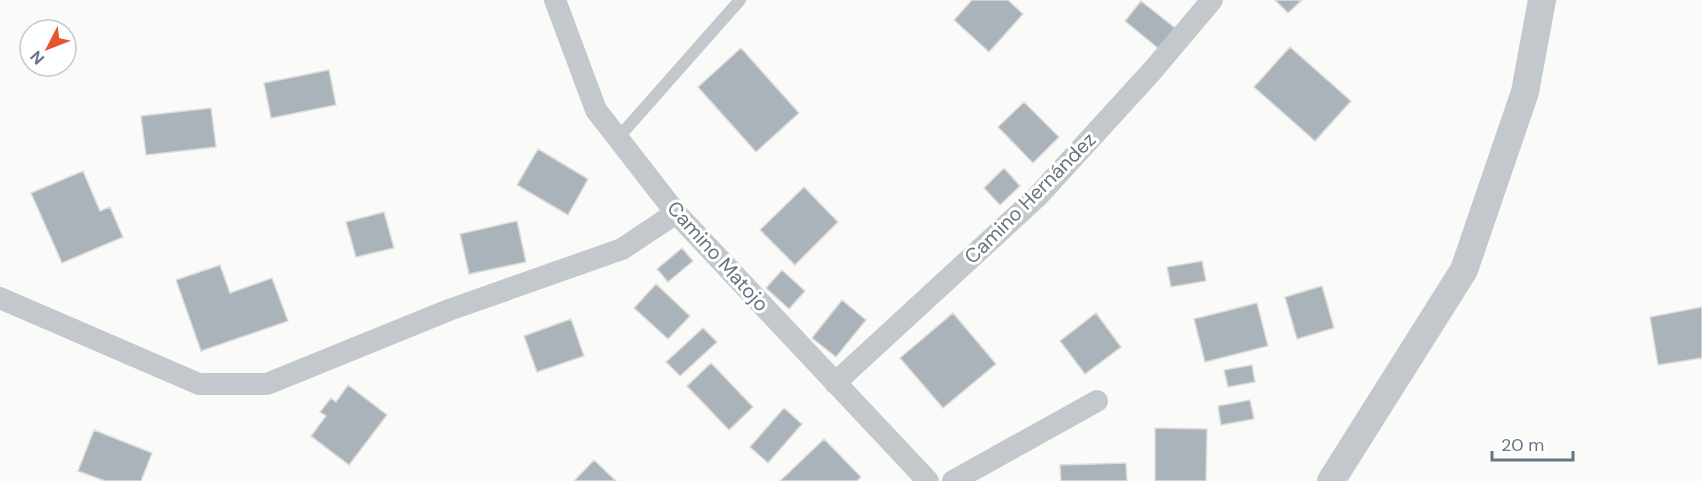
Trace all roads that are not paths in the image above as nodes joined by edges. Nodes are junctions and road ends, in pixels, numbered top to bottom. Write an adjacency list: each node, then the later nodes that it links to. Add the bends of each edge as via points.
1 (555, 0): 5 (street, Camino Matojo, via 596,110)
2 (740, 0): 5 (lane)
3 (1212, 0): 8 (street, Camino Hernández, via 1154,70 1036,197)
4 (1542, 0): 12 (street, via 1525,92 1464,270)
5 (618, 138): 6 (street, Camino Matojo)
6 (676, 213): 7 (street, via 622,249 449,310 267,384 199,384); 8 (street, Camino Matojo)
7 (0, 298)
8 (835, 383): 10 (street, Camino Matojo)
9 (1097, 401): 11 (street)
10 (928, 481)
11 (953, 481)
12 (1331, 481)

